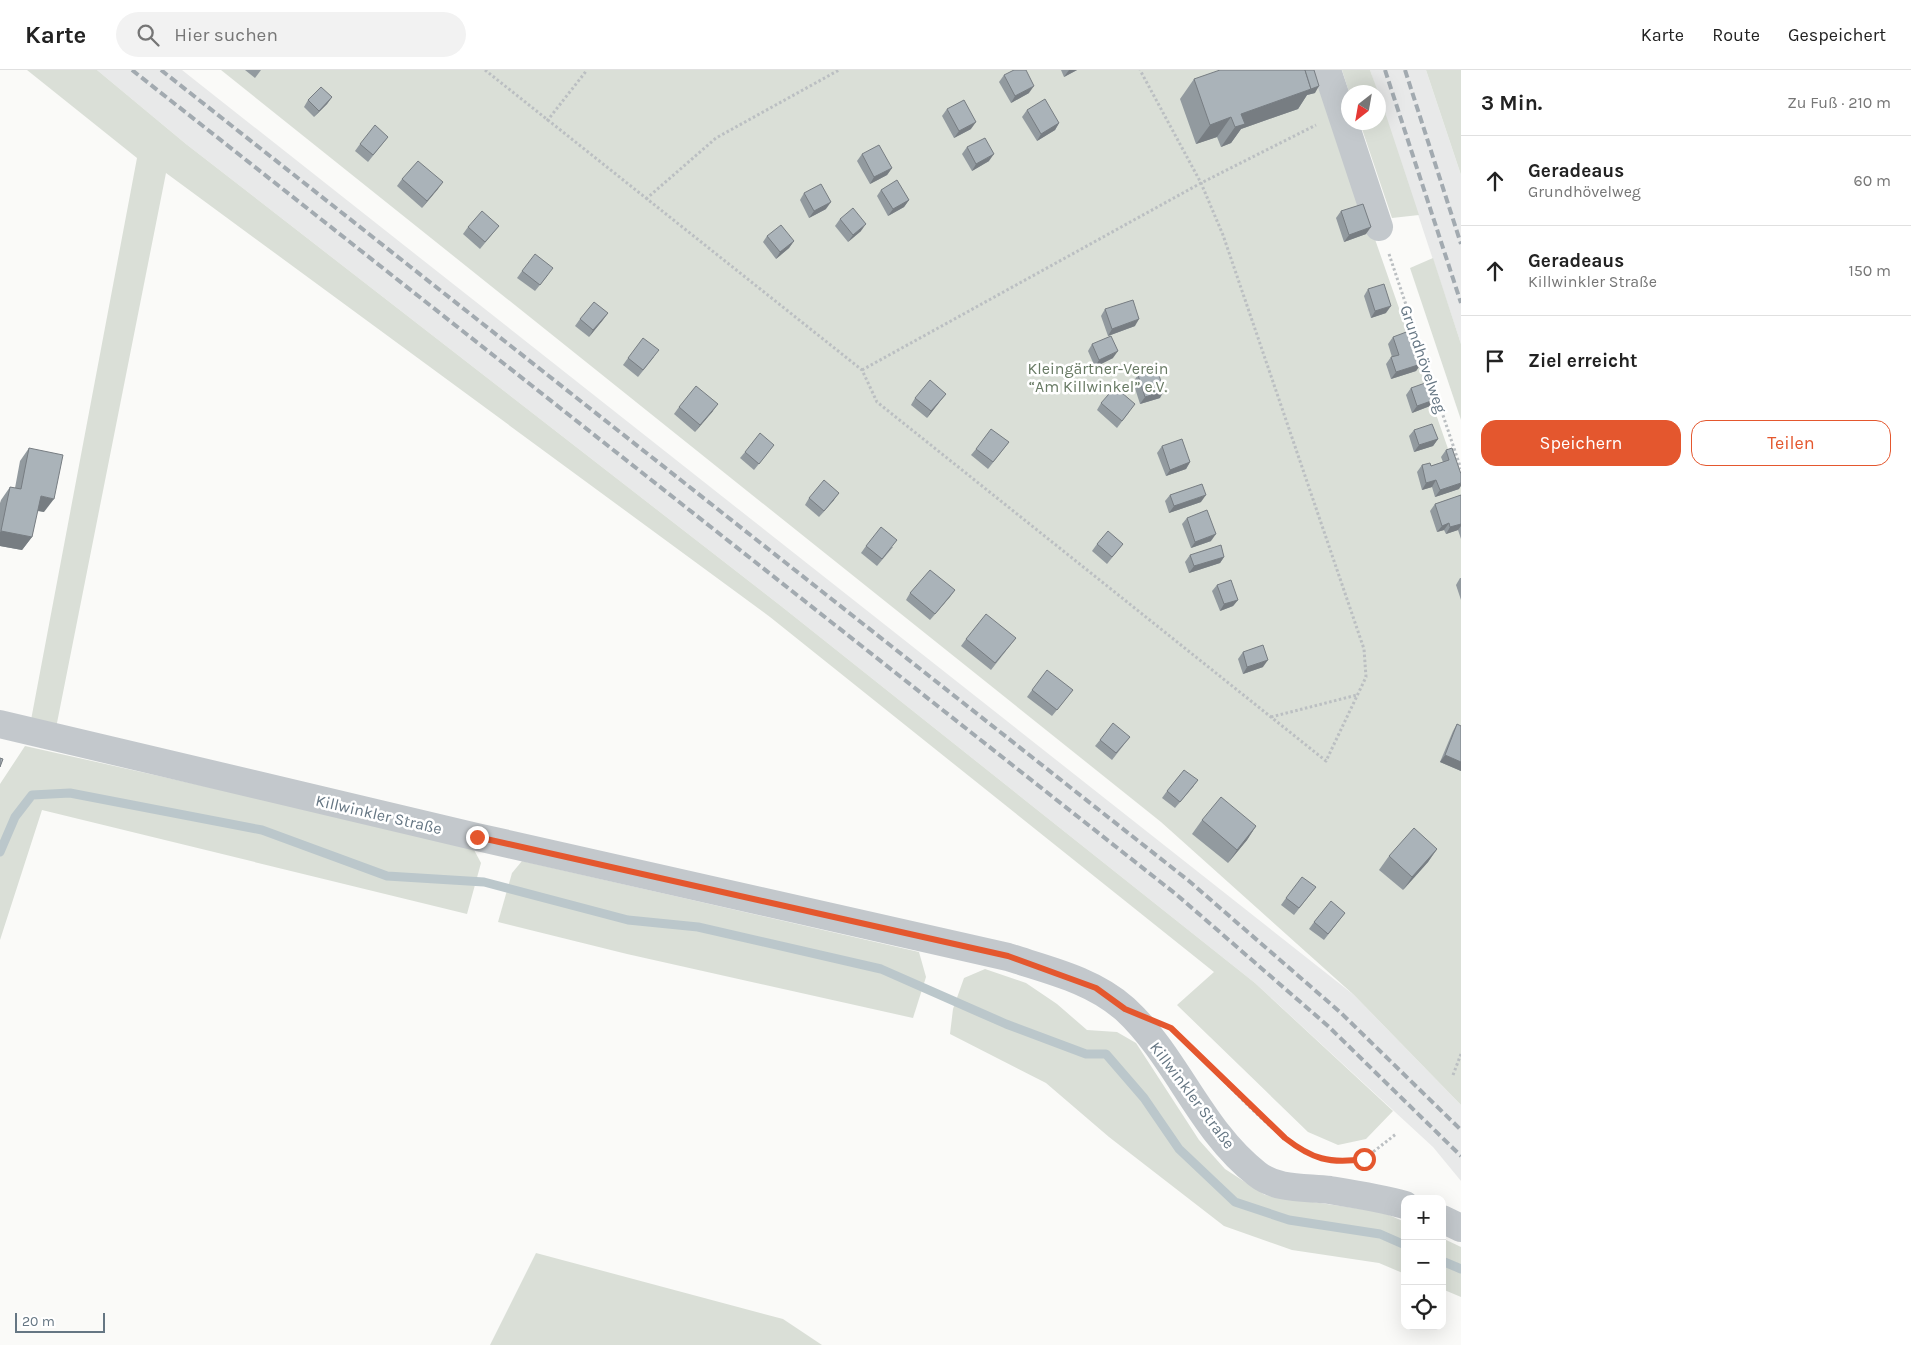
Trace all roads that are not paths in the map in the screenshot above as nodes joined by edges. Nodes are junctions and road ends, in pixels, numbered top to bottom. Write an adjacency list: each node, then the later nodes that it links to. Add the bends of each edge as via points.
1 (1327, 70): 2 (street)
2 (1383, 238)
3 (0, 724): 4 (street, Killwinkler Straße, via 468,835 1008,956 1096,988 1125,1009 1156,1045 1220,1138 1258,1175 1277,1184 1330,1190)
4 (1401, 1205)
5 (1446, 1221): 6 (street)
6 (1461, 1228)

